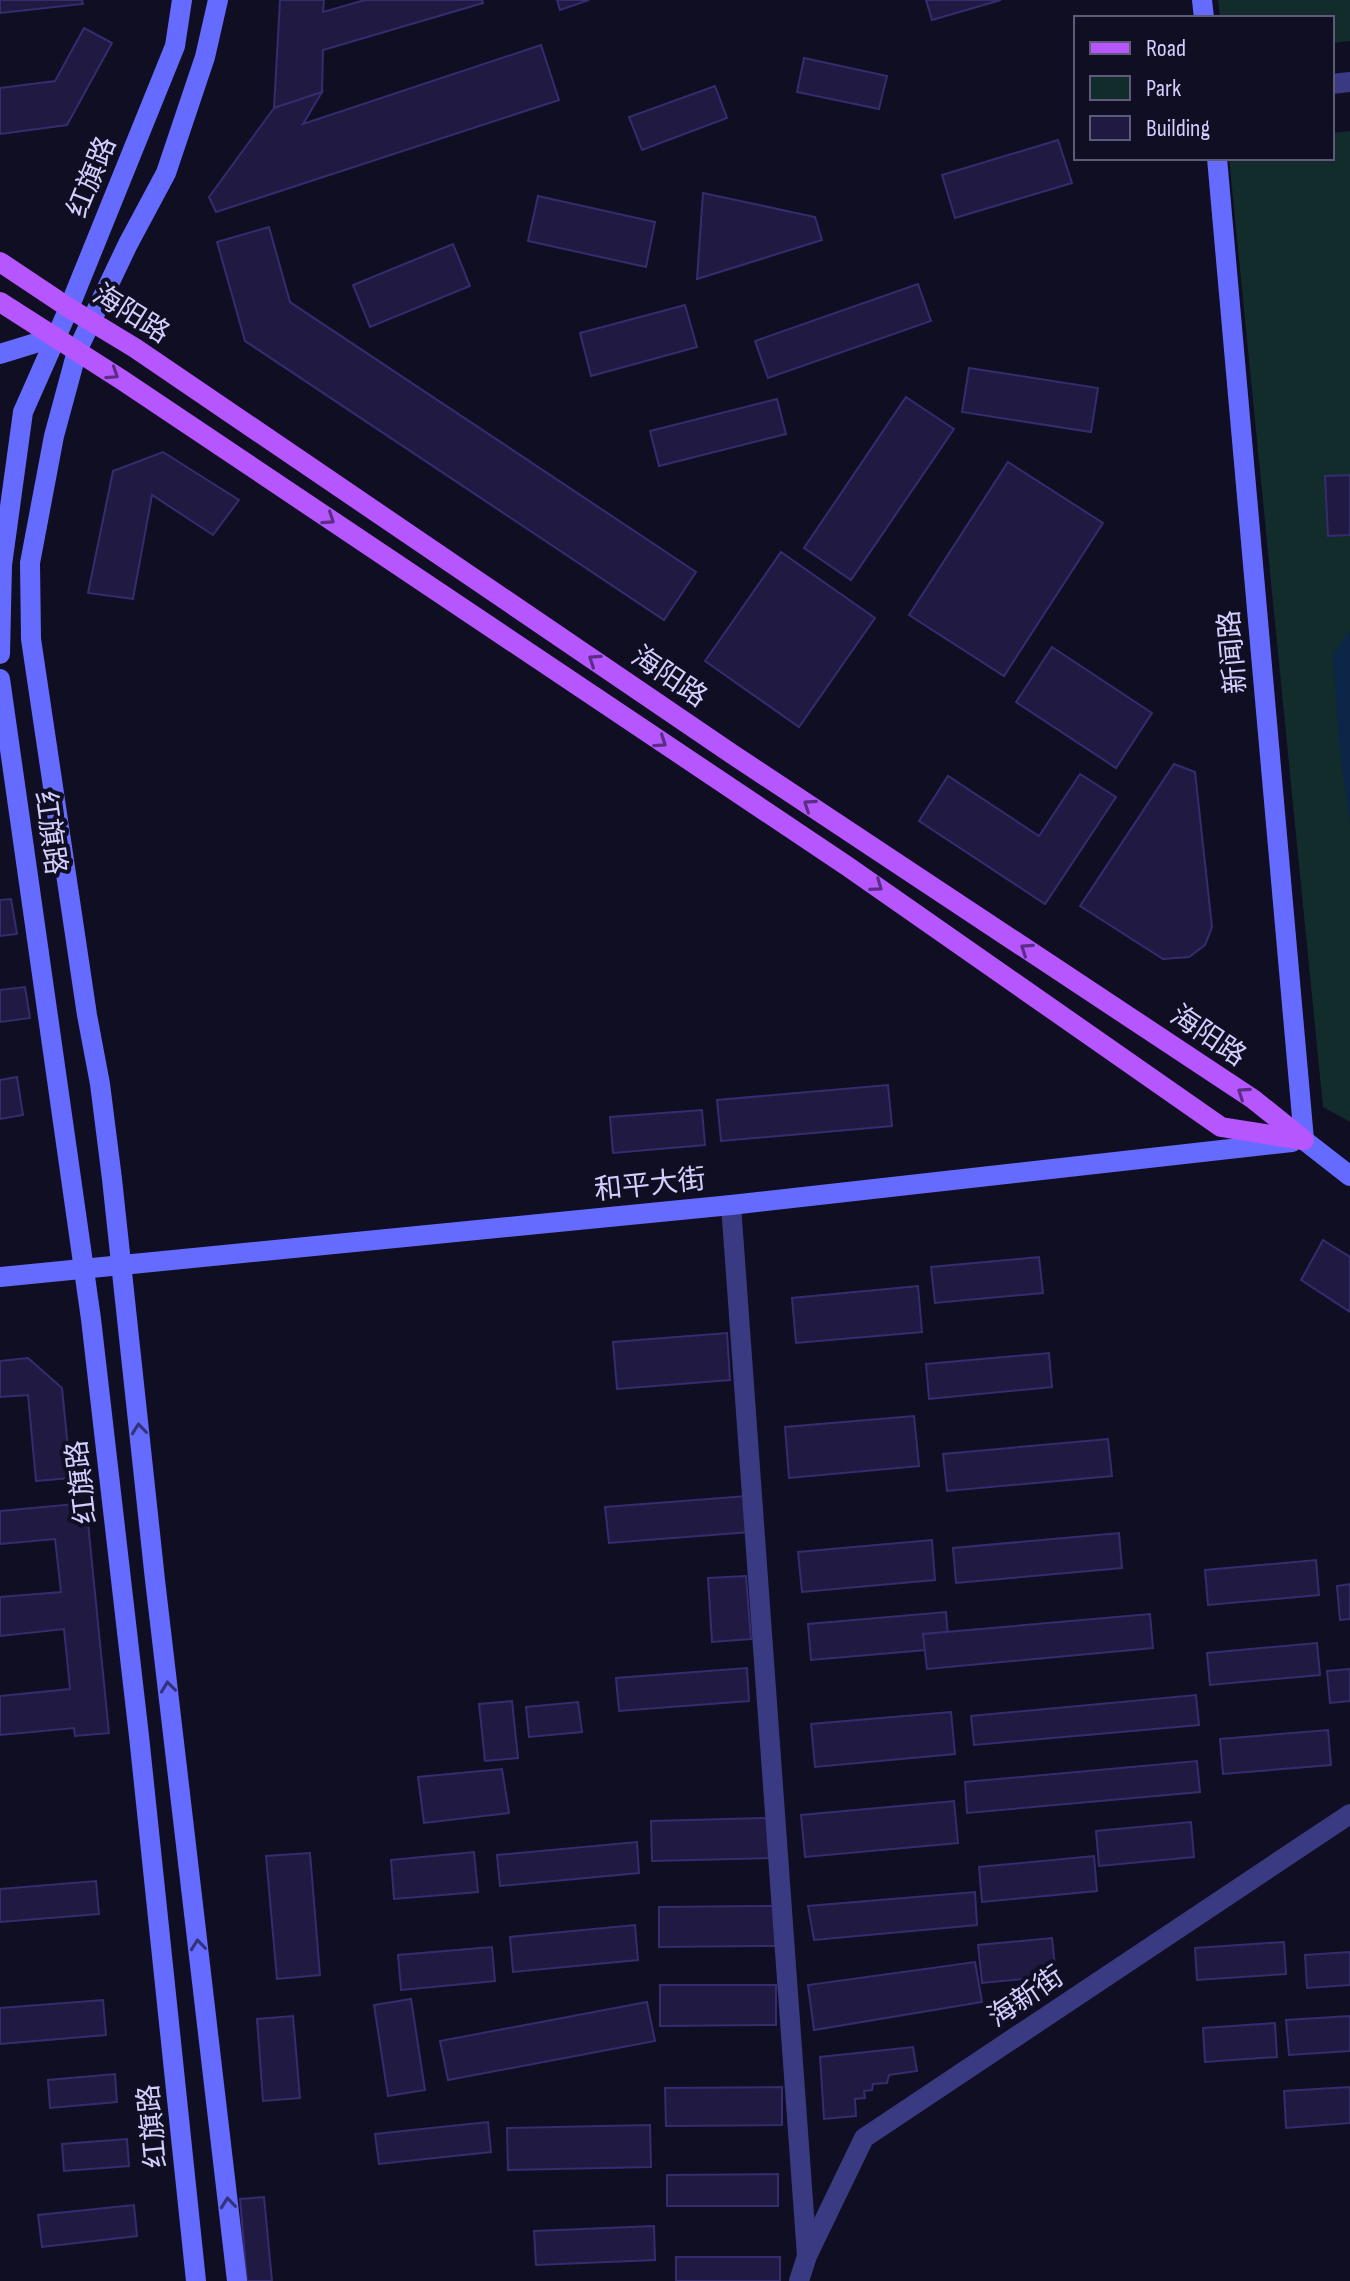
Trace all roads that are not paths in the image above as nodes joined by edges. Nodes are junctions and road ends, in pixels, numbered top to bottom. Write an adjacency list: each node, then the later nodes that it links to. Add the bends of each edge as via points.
1 (182, 0): 6 (main road, 红旗路, via 175,46)
2 (218, 0): 7 (main road, via 166,173)
3 (1217, 160): 13 (main road, 新闻路)
4 (0, 262): 6 (main road, 海阳路)
5 (0, 302): 8 (main road, 海阳路)
6 (69, 308): 7 (main road, 海阳路); 8 (main road, 红旗路)
7 (90, 321): 9 (main road); 13 (main road, 海阳路, one-way to 7, via 1253,1099)
8 (55, 337): 9 (main road, 海阳路); 10 (main road); 11 (main road, 红旗路, via 23,412 2,565)
9 (77, 351): 13 (main road, 海阳路, one-way to 13, via 847,866 1221,1127); 16 (main road, via 54,436 30,563 31,639 100,1084)
10 (0, 354)
11 (0, 654)
12 (0, 679): 17 (main road, 红旗路)
13 (1304, 1140): 14 (main road, 海阳路); 15 (main road, 和平大街)
14 (1350, 1176)
15 (731, 1205): 16 (main road, 和平大街); 20 (street)
16 (120, 1265): 17 (main road, 和平大街); 22 (main road, one-way to 16)
17 (84, 1270): 18 (main road, 和平大街); 21 (main road, 红旗路)
18 (0, 1277)
19 (1350, 1814): 20 (street, 海新街, via 864,2138)
20 (807, 2256): 23 (street, 海新街)
21 (196, 2281)
22 (237, 2281)
23 (799, 2281)

